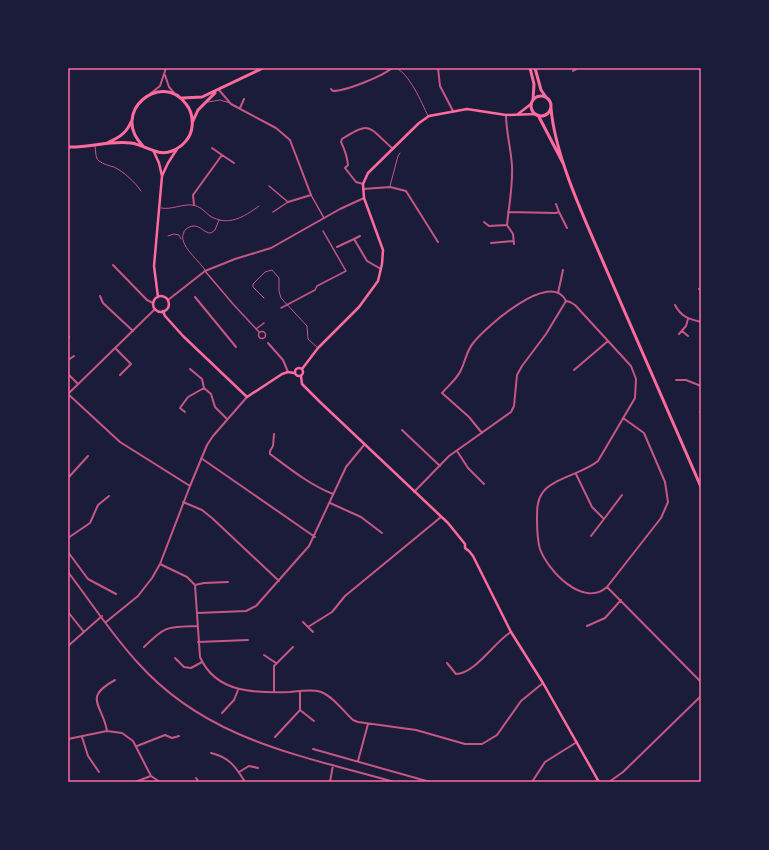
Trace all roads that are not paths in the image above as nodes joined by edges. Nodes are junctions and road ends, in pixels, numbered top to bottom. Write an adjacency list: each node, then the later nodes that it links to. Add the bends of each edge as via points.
1 (166, 68): 10 (street)
2 (263, 68): 12 (main road)
3 (392, 68): 11 (street, via 337,91)
4 (396, 68): 26 (lane, via 414,89)
5 (438, 68): 23 (street, via 440,86)
6 (530, 68): 20 (main road, via 534,84)
7 (535, 68): 15 (main road, via 541,90)
8 (578, 68): 9 (street)
9 (573, 71)
10 (165, 74): 13 (street, via 169,87); 14 (street, via 160,86)
11 (331, 89)
12 (218, 91): 16 (main road, via 195,99); 18 (main road); 19 (street)
13 (177, 95): 14 (main road, via 164,92); 16 (main road)
14 (147, 96): 28 (main road, via 136,106)
15 (546, 97): 20 (main road, via 540,96); 22 (main road)
16 (180, 98): 29 (main road, via 187,105)
17 (244, 98): 21 (street)
18 (205, 102): 19 (lane, via 220,100); 29 (main road)
19 (230, 103): 21 (street)
20 (532, 103): 24 (main road); 25 (main road, via 532,109)
21 (240, 108): 48 (street, via 276,128 290,140)
22 (551, 108): 25 (main road, via 544,115); 41 (main road)
23 (453, 110): 26 (main road); 27 (main road, via 474,109)
24 (518, 115): 25 (main road); 27 (main road)
25 (537, 115): 41 (main road)
26 (429, 116): 35 (main road)
27 (506, 116): 56 (street, via 512,166 512,195)
28 (131, 120): 30 (main road, via 126,132); 32 (main road, via 134,134)
29 (193, 121): 36 (main road, via 189,137)
30 (104, 144): 31 (main road); 32 (main road, via 122,142)
31 (95, 145): 33 (main road); 47 (lane, via 96,158 99,162 117,168)
32 (143, 146): 37 (main road)
33 (68, 147)
34 (212, 148): 39 (street)
35 (392, 148): 43 (main road, via 368,172); 43 (street, via 366,127 342,138 341,142 348,160 348,165 344,168 356,182)
36 (177, 149): 37 (main road); 42 (main road)
37 (154, 152): 42 (main road)
38 (400, 153): 45 (lane)
39 (222, 155): 40 (street); 52 (street, via 193,195)
40 (234, 163)
41 (567, 172): 137 (main road)
42 (162, 176): 54 (main road)
43 (363, 184): 46 (main road)
44 (269, 186): 50 (street)
45 (390, 187): 46 (street); 69 (street, via 406,191)
46 (363, 189): 49 (main road)
47 (141, 191)
48 (311, 194): 50 (street); 58 (street)
49 (364, 198): 58 (street); 74 (main road, via 383,250)
50 (288, 202): 55 (street)
51 (556, 204): 57 (street)
52 (194, 205): 54 (lane, via 168,209); 59 (lane)
53 (259, 206): 59 (lane, via 240,218 228,221)
54 (158, 207): 79 (main road, via 154,266)
55 (273, 212)
56 (508, 212): 57 (street); 61 (street)
57 (559, 212): 62 (street)
58 (324, 218): 75 (street, via 271,248)
59 (219, 219): 66 (lane, via 211,233 192,226 184,231)
60 (484, 222): 61 (street, via 489,226)
61 (507, 225): 68 (street, via 513,234)
62 (567, 228)
63 (323, 231): 85 (street, via 346,271)
64 (168, 236): 66 (lane, via 179,235)
65 (360, 236): 67 (street)
66 (182, 239): 75 (lane)
67 (354, 239): 72 (street); 74 (street, via 367,261)
68 (513, 241): 70 (street); 71 (street)
69 (438, 242)
70 (490, 244)
71 (514, 244)
72 (338, 247)
73 (113, 265): 84 (street)
74 (381, 269): 103 (main road, via 378,281 358,307)
75 (205, 270): 82 (street); 93 (street)
76 (563, 270): 77 (street)
77 (558, 292): 83 (street); 126 (street, via 543,292 529,297 486,330 469,348 459,374 442,393 469,417)
78 (100, 296): 95 (street, via 103,303)
79 (158, 297): 82 (main road); 84 (main road)
80 (196, 298): 102 (street)
81 (264, 298): 85 (lane, via 253,287 253,282 268,271 274,271 280,282 279,295)
82 (168, 300): 89 (main road, via 168,307)
83 (566, 301): 100 (street, via 575,305); 126 (street, via 517,375 514,406 511,412)
84 (153, 303): 88 (main road)
85 (286, 304): 87 (street); 103 (lane, via 307,326 308,339)
86 (675, 305): 90 (street, via 679,313)
87 (281, 308)
88 (155, 309): 89 (main road); 95 (street)
89 (163, 311): 121 (main road, via 182,336)
90 (688, 319): 91 (street); 94 (street)
91 (701, 322)
92 (264, 323): 93 (street)
93 (256, 329): 96 (street)
94 (682, 331): 97 (street); 98 (street)
95 (133, 332): 104 (street)
96 (259, 332): 99 (street, via 263,332); 99 (street, via 260,338)
97 (679, 334)
98 (688, 336)
99 (264, 337): 101 (street)
100 (608, 341): 109 (street); 123 (street, via 631,366 637,385 635,398)
101 (268, 343): 110 (street, via 283,360)
102 (236, 347)
103 (318, 348): 108 (main road)
104 (116, 349): 113 (street, via 131,364); 117 (street)
105 (74, 356): 106 (street)
106 (68, 360)
107 (190, 369): 119 (street, via 202,379)
108 (302, 369): 111 (main road, via 297,369); 114 (main road)
109 (574, 370)
110 (288, 372): 111 (main road); 121 (main road)
111 (294, 373): 114 (main road)
112 (68, 374): 117 (street)
113 (120, 375)
114 (301, 376): 128 (main road, via 302,384)
115 (676, 380): 118 (street, via 686,380)
116 (701, 382): 118 (street)
117 (78, 385): 120 (street)
118 (700, 385)
119 (204, 388): 122 (street, via 188,398 180,408); 124 (street, via 211,394 215,408)
120 (68, 394): 136 (street, via 120,442)
121 (247, 397): 124 (street)
122 (185, 412)
123 (623, 418): 133 (street, via 598,460); 156 (street, via 644,433 665,482 668,502 661,518)
124 (227, 419): 131 (street, via 213,436)
125 (402, 430): 132 (street)
126 (482, 433): 129 (street)
127 (274, 434): 139 (street, via 270,454 313,485)
128 (364, 445): 138 (main road); 139 (street, via 346,467)
129 (457, 450): 132 (street); 135 (street, via 468,468)
130 (88, 456): 134 (street)
131 (201, 458): 136 (street); 148 (street)
132 (440, 466): 138 (street)
133 (576, 474): 145 (street, via 592,507); 156 (street, via 550,486 542,493 538,503 538,540 543,555 563,581 590,594)
134 (68, 478)
135 (484, 484)
136 (190, 486): 142 (street)
137 (701, 487)
138 (414, 492): 144 (main road)
139 (333, 494): 143 (street)
140 (622, 495): 145 (street)
141 (109, 496): 149 (street, via 98,505 90,523)
142 (183, 502): 151 (street); 153 (street, via 202,510 212,518)
143 (329, 503): 146 (street, via 361,517); 148 (street)
144 (441, 517): 166 (street, via 345,596 332,612); 169 (main road, via 470,551)
145 (604, 519): 147 (street)
146 (382, 533)
147 (591, 536)
148 (315, 537): 153 (street)
149 (68, 538)
150 (68, 552): 157 (street, via 88,580)
151 (160, 564): 155 (street, via 187,577); 162 (street, via 138,596)
152 (68, 572): 161 (street)
153 (279, 581): 160 (street, via 251,610)
154 (228, 582): 155 (street)
155 (195, 585): 160 (street)
156 (607, 587): 158 (street)
157 (116, 594)
158 (621, 600): 165 (street, via 605,618); 182 (street)
159 (68, 612): 167 (street)
160 (197, 613): 164 (street)
161 (102, 616): 162 (street); 167 (street)
162 (106, 622): 201 (street, via 156,681 201,715 252,741)
163 (304, 622): 166 (street)
164 (198, 626): 171 (street); 173 (street, via 161,630)
165 (587, 626)
166 (308, 627): 168 (street)
167 (84, 632): 172 (street)
168 (313, 632)
169 (511, 632): 179 (street, via 502,637 494,649 462,674 456,674); 181 (main road)
170 (248, 640): 171 (street)
171 (198, 642): 177 (street)
172 (68, 645)
173 (144, 647)
174 (293, 647): 178 (street)
175 (264, 655): 178 (street)
176 (175, 658): 177 (street, via 184,667 191,668)
177 (202, 662): 183 (street, via 222,682)
178 (276, 663): 185 (street)
179 (447, 663)
180 (114, 680): 191 (street, via 103,687 97,694 96,701 105,719)
181 (543, 682): 190 (street, via 521,700 497,735 482,744 466,744 426,732); 196 (main road)
182 (701, 682)
183 (238, 690): 185 (street, via 255,693); 188 (street, via 234,700)
184 (300, 691): 185 (street); 187 (street); 190 (street, via 322,692 353,720)
185 (274, 692)
186 (701, 696): 216 (street, via 623,772)
187 (300, 710): 189 (street); 194 (street)
188 (222, 713)
189 (314, 721)
190 (368, 723): 200 (street)
191 (107, 732): 193 (street); 197 (street, via 124,734)
192 (179, 736): 197 (street, via 172,738 165,735)
193 (82, 737): 195 (street); 203 (street, via 88,756)
194 (275, 737)
195 (68, 739)
196 (577, 742): 214 (street, via 544,762); 215 (main road)
197 (137, 746): 205 (street)
198 (313, 749): 200 (street)
199 (212, 753): 204 (street, via 223,755)
200 (358, 761): 213 (street)
201 (333, 765): 211 (street); 212 (street)
202 (258, 768): 204 (street, via 249,766)
203 (99, 772)
204 (239, 772): 210 (street)
205 (151, 776): 207 (street); 208 (street)
206 (196, 778): 209 (street)
207 (136, 782)
208 (160, 782)
209 (199, 782)
210 (245, 782)
211 (330, 782)
212 (394, 782)
213 (430, 782)
214 (532, 782)
215 (599, 782)
216 (609, 782)

